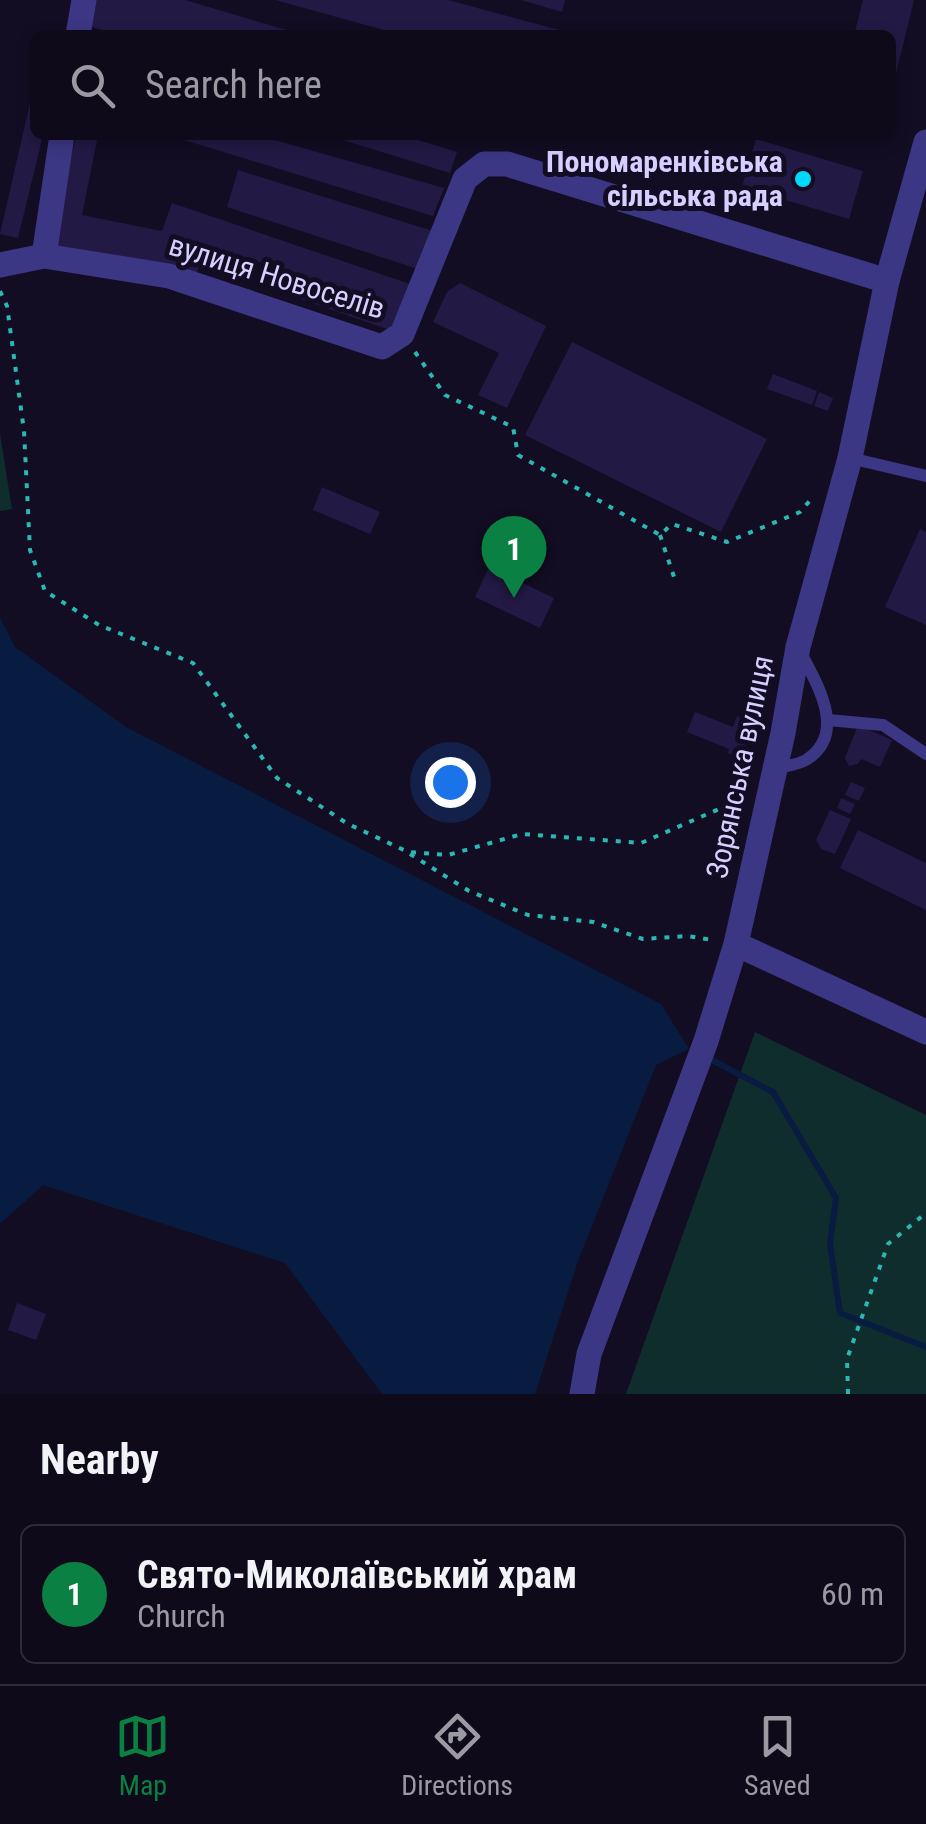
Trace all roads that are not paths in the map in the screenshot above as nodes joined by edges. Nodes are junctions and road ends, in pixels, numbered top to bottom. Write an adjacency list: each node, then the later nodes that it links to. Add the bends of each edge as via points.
1 (84, 0): 2 (street)
2 (79, 30)
3 (61, 140): 6 (street)
4 (926, 142): 5 (street, Зорянська вулиця)
5 (914, 237): 8 (street, Зорянська вулиця)
6 (44, 256): 7 (street, вулиця Новоселів); 8 (street, вулиця Новоселів, via 169,276 382,348 402,334 465,178 484,164 507,164)
7 (0, 265)
8 (887, 280): 9 (street, Зорянська вулиця)
9 (850, 458): 10 (lane); 11 (street, Зорянська вулиця)
10 (926, 476)
11 (798, 647): 12 (lane); 14 (street, Зорянська вулиця)
12 (828, 720): 13 (lane, via 883,725); 14 (lane, via 821,745)
13 (926, 754)
14 (772, 778): 15 (street, Зорянська вулиця)
15 (736, 944): 16 (street); 17 (street, Зорянська вулиця, via 589,1354)
16 (926, 1032)
17 (582, 1394)

